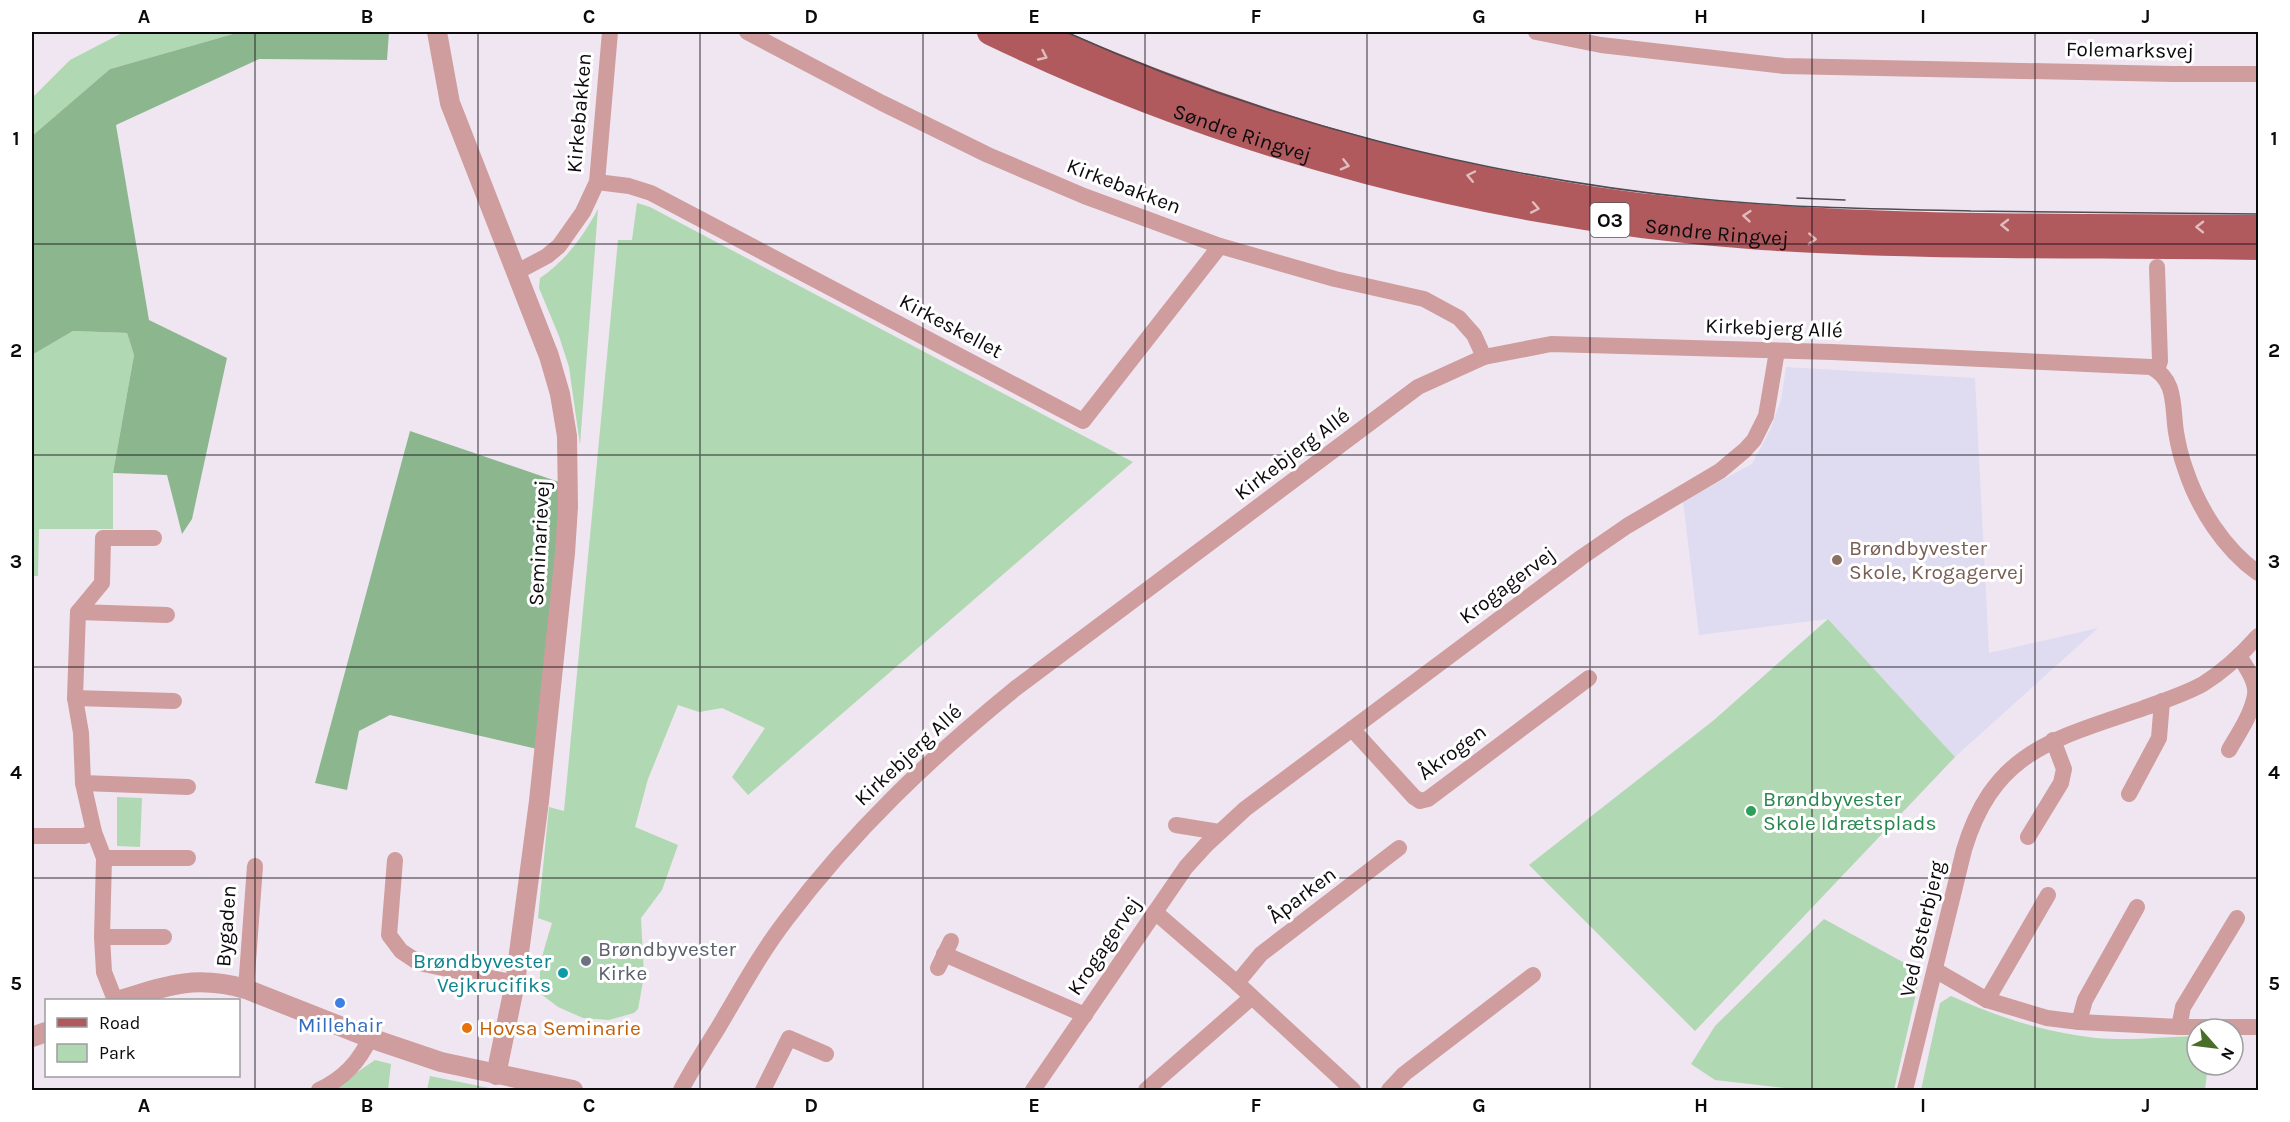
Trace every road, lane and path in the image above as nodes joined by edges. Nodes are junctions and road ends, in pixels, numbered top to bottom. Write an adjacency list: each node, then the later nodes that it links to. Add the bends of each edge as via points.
1 (437, 32): 14 (street, Seminarievej, via 450,103)
2 (610, 32): 9 (street, Kirkebakken)
3 (747, 32): 11 (street, Kirkebakken, via 988,155 1084,196)
4 (990, 32): 12 (main road, Søndre Ringvej / O3, one-way to 12, via 1149,101 1255,138 1416,183 1577,216 1763,237)
5 (1034, 32): 10 (main road, Søndre Ringvej / O3, one-way to 5, via 1874,223 1673,210 1581,197 1419,165 1330,141 1168,88)
6 (1536, 32): 7 (street, Folemarksvej)
7 (1604, 38): 8 (street, Folemarksvej, via 1784,66)
8 (2259, 74)
9 (597, 182): 11 (street, Kirkeskellet, via 651,193 1083,422); 14 (street, Kirkebakken, via 583,212 559,246)
10 (2259, 228)
11 (1220, 246): 16 (street, Kirkebakken, via 1335,279 1424,299 1459,318 1474,335)
12 (2259, 247)
13 (2157, 267): 17 (street)
14 (515, 273): 53 (street, Seminarievej, via 560,394 567,436 568,507 539,801)
15 (1777, 351): 16 (street, Kirkebjerg Allé, via 1551,344); 17 (street, Kirkebjerg Allé, via 2144,366); 28 (street, Krogagervej, via 1766,416 1754,440 1734,461 1582,557)
16 (1484, 357): 69 (street, Kirkebjerg Allé, via 1418,387 1016,688 914,775 844,847 785,921)
17 (2157, 370): 19 (street, via 2172,391 2184,468 2197,499 2221,535)
18 (154, 538): 20 (street, via 103,538 102,583)
19 (2259, 573)
20 (78, 612): 21 (street); 25 (street)
21 (167, 615)
22 (2259, 636): 23 (street, Ved Østerbjerg)
23 (2239, 656): 26 (street, Ved Østerbjerg, via 2202,684); 30 (street, via 2255,693)
24 (1589, 678): 28 (street, Åkrogen, via 1428,799 1420,801)
25 (75, 698): 27 (street); 31 (street)
26 (2162, 701): 29 (street, Ved Østerbjerg); 33 (street, via 2159,738)
27 (174, 702)
28 (1352, 729): 36 (street, Krogagervej)
29 (2053, 740): 38 (street, via 2064,769 2061,783); 51 (street, Ved Østerbjerg, via 2022,757 1975,817)
30 (2229, 750)
31 (83, 783): 32 (street); 35 (street)
32 (188, 787)
33 (2129, 794)
34 (1176, 825): 36 (street)
35 (94, 832): 37 (street, via 84,836); 40 (street)
36 (1219, 832): 46 (street, Krogagervej, via 1186,867)
37 (32, 836)
38 (2028, 837)
39 (1399, 848): 54 (street, Åparken, via 1261,954)
40 (104, 858): 41 (street); 48 (street)
41 (188, 858)
42 (395, 860): 53 (street, via 389,935 401,951 419,963)
43 (255, 866): 55 (street, Bygaden)
44 (2048, 895): 59 (street)
45 (2137, 907): 61 (street, via 2085,1000)
46 (1155, 912): 54 (street); 60 (street, Krogagervej)
47 (2237, 918): 62 (street, via 2183,1007)
48 (102, 937): 49 (street); 57 (street, via 104,972)
49 (164, 937)
50 (944, 954): 60 (street)
51 (1935, 970): 59 (street); 75 (street, Ved Østerbjerg)
52 (1533, 975): 74 (street, via 1404,1074)
53 (515, 983): 66 (street, Seminarievej)
54 (1237, 983): 56 (street)
55 (246, 989): 58 (street, Bygaden, via 204,981 165,986); 64 (street, Bygaden)
56 (1252, 997): 72 (street); 73 (street)
57 (115, 999)
58 (124, 999)
59 (1987, 1000): 61 (street, via 2047,1018)
60 (1085, 1015): 71 (street, Krogagervej)
61 (2079, 1022): 62 (street)
62 (2179, 1027): 63 (street)
63 (2259, 1027)
64 (370, 1038): 66 (street, Bygaden); 67 (street, via 356,1064)
65 (826, 1054): 70 (street, via 789,1038)
66 (507, 1082): 68 (street, Bygaden)
67 (319, 1090)
68 (573, 1090)
69 (681, 1090)
70 (764, 1090)
71 (1033, 1090)
72 (1146, 1090)
73 (1353, 1090)
74 (1389, 1090)
75 (1905, 1090)

